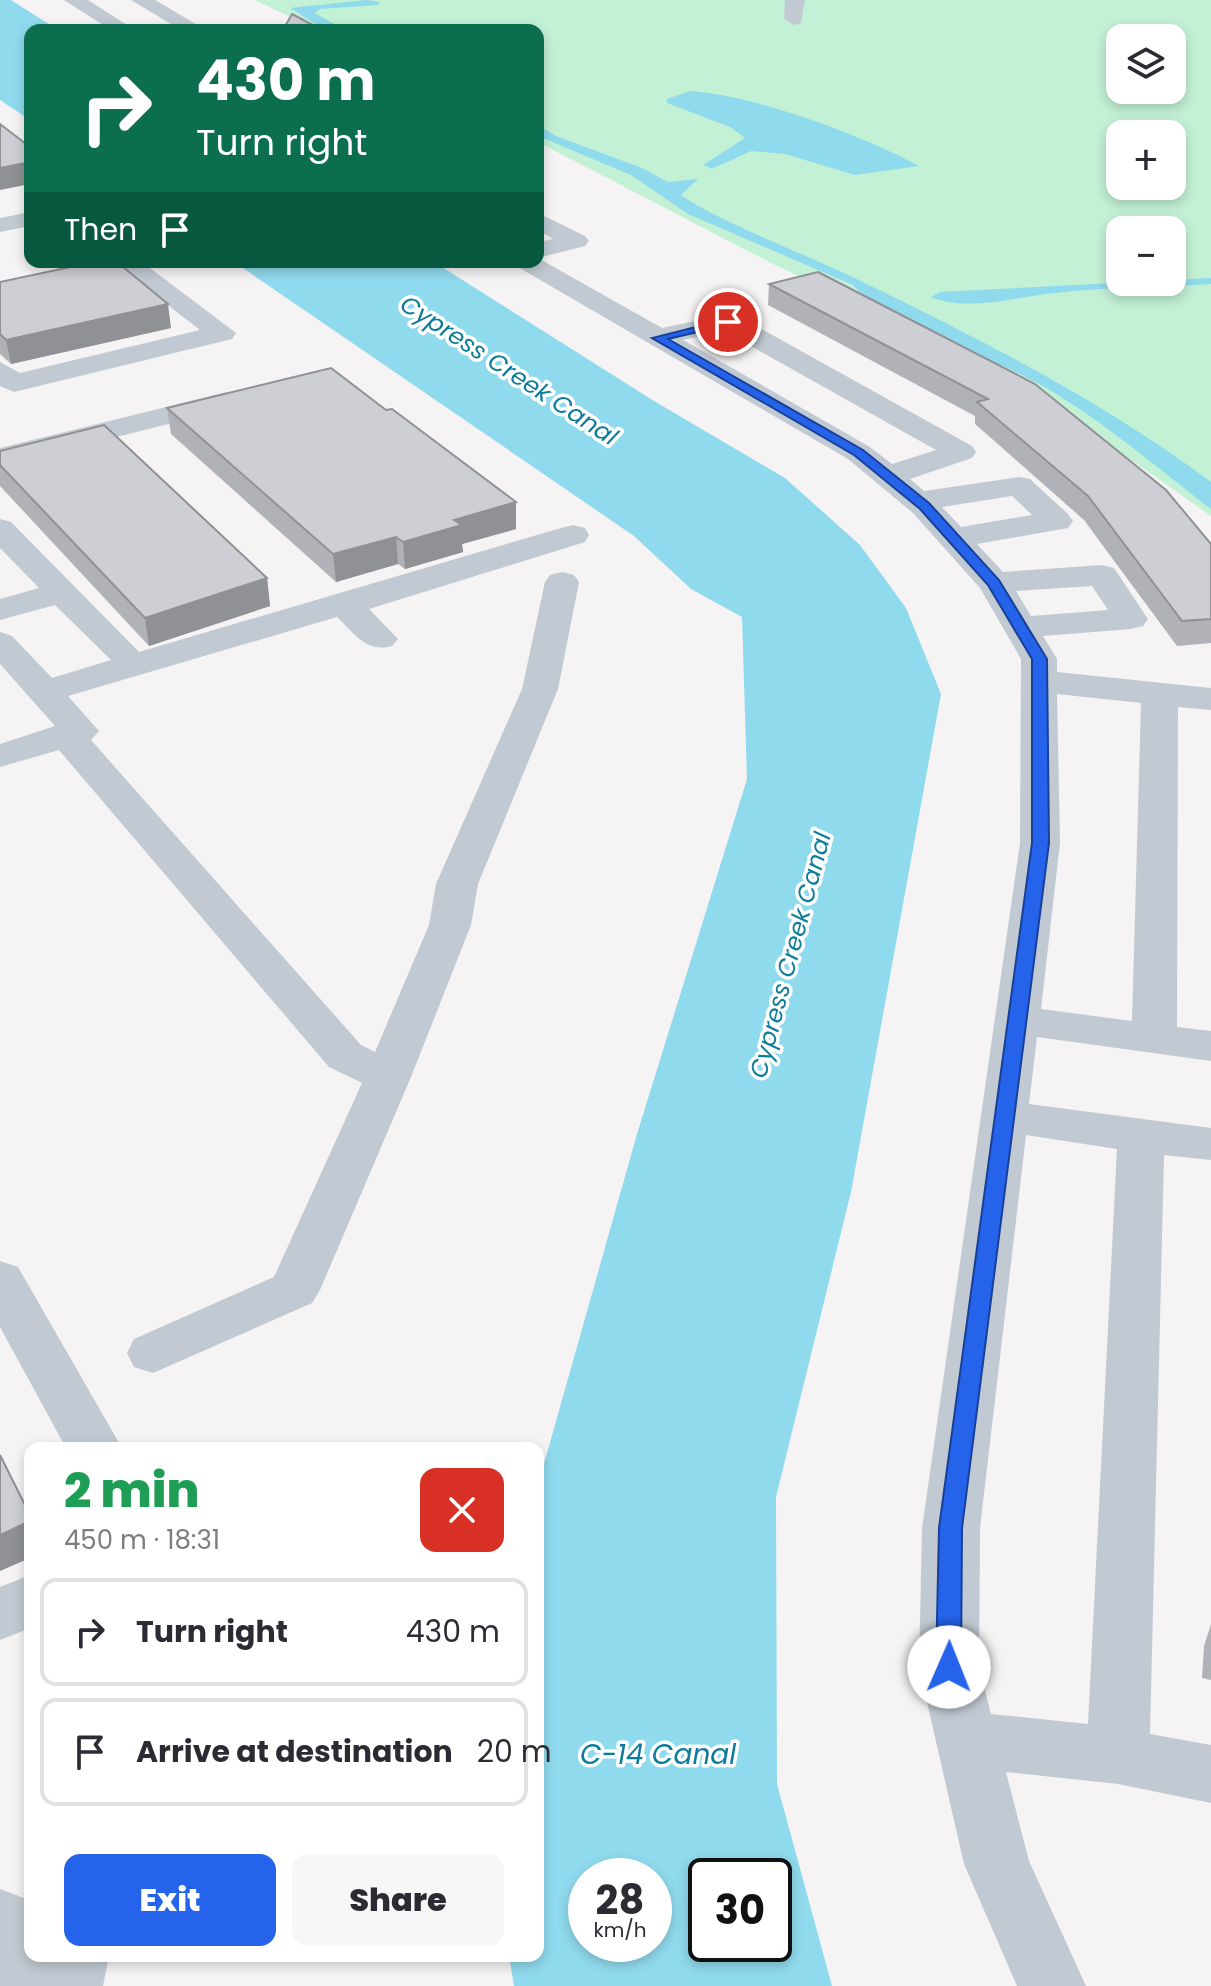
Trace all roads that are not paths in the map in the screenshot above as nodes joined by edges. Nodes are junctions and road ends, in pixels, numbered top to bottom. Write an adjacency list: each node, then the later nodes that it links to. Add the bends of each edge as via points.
1 (74, 0): 3 (street)
2 (141, 0): 4 (street)
3 (115, 24)
4 (185, 24)
5 (24, 220): 7 (street)
6 (544, 223): 8 (street, via 576,241)
7 (0, 225)
8 (544, 249)
9 (124, 268): 12 (street, via 222,333 14,383)
10 (537, 268): 11 (street)
11 (657, 338): 17 (street, via 859,453); 17 (street, via 728,322 961,452)
12 (0, 371)
13 (254, 394): 15 (street)
14 (127, 395): 15 (street)
15 (154, 419): 16 (street)
16 (0, 457)
17 (903, 489): 20 (street); 20 (street, via 1019,486 1057,521)
18 (0, 529): 23 (street)
19 (573, 535): 24 (street)
20 (953, 538): 22 (street)
21 (562, 582): 39 (street, via 540,689 457,884 450,925)
22 (994, 583): 26 (street); 26 (street, via 1102,575 1131,619)
23 (61, 592): 25 (street); 29 (street)
24 (345, 605): 27 (street); 31 (street)
25 (0, 610)
26 (1020, 627): 30 (street, via 1039,659)
27 (380, 639)
28 (0, 643): 31 (street)
29 (121, 652)
30 (1039, 681): 32 (street); 36 (street, via 1040,843)
31 (44, 692): 34 (street)
32 (1160, 694): 33 (street); 37 (street)
33 (1211, 699)
34 (73, 733): 35 (street); 39 (street, via 345,1056)
35 (0, 756)
36 (1017, 1020): 37 (street); 40 (street)
37 (1154, 1038): 38 (street)
38 (1211, 1046)
39 (388, 1077): 44 (street, via 294,1290)
40 (1004, 1116): 41 (street); 48 (street, via 951,1528 949,1667)
41 (1141, 1136): 42 (street); 49 (street)
42 (1211, 1144)
43 (0, 1280): 45 (street)
44 (153, 1353)
45 (91, 1442)
46 (24, 1603): 47 (street)
47 (0, 1615)
48 (966, 1739): 49 (street); 55 (street, via 997,1864)
49 (1118, 1756): 50 (street)
50 (1211, 1774)
51 (0, 1921): 53 (street)
52 (74, 1962): 54 (street)
53 (28, 1986)
54 (69, 1986)
55 (1052, 1986)

